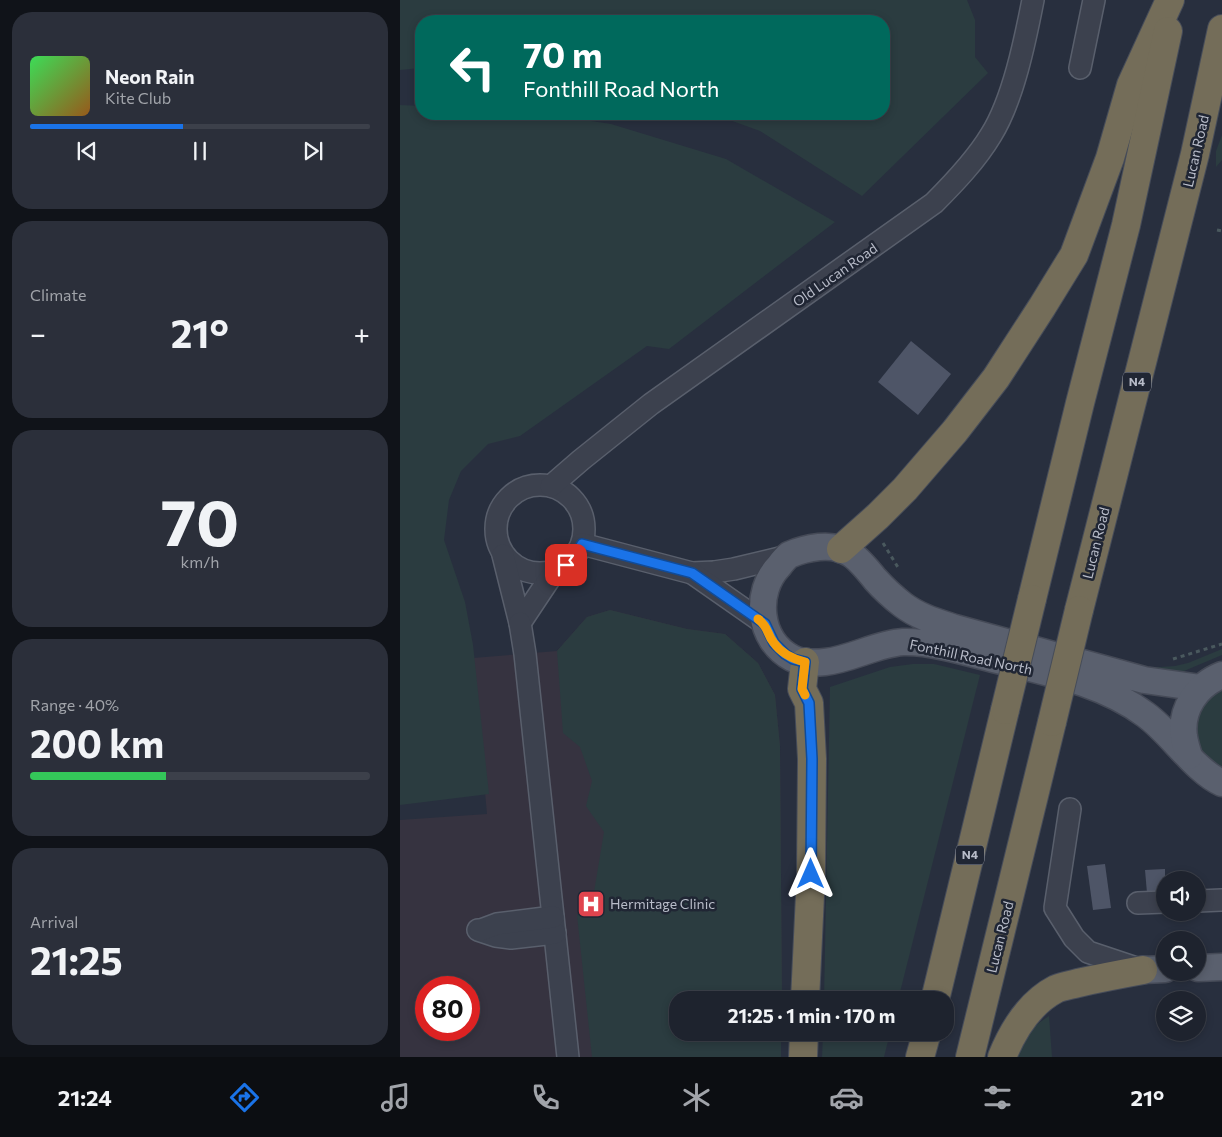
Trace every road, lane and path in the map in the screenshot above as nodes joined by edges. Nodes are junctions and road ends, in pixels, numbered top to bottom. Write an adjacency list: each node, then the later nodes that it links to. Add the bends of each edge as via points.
1 (1034, 0): 9 (street, Old Lucan Road, via 1006,105 992,135 953,184 934,203 651,404)
2 (1094, 0): 6 (street)
3 (1170, 0): 11 (highway, via 1131,85 1110,158 1074,255 996,378 955,431 878,516)
4 (1174, 0): 31 (highway, N4, bridge, via 1124,234)
5 (1222, 29): 37 (highway, Lucan Road / N4, bridge, via 1196,154 1079,610)
6 (1080, 68)
7 (1217, 230): 8 (path)
8 (1222, 231)
9 (552, 486): 10 (street, via 565,492 582,515); 12 (street, via 536,485 508,497 499,510 495,525 496,540)
10 (582, 544): 14 (street, via 575,556); 15 (street)
11 (841, 549): 13 (main road, Fonthill Road North, via 826,546); 19 (main road, Fonthill Road North, via 856,556 904,606 929,620 1144,680)
12 (503, 555): 14 (street, via 513,566 527,572); 16 (street)
13 (788, 556): 15 (street, via 734,569); 17 (main road, Fonthill Road North, via 765,586 762,603)
14 (554, 572): 16 (street)
15 (692, 573): 17 (street)
16 (520, 623): 34 (street)
17 (765, 624): 18 (main road, Fonthill Road North, via 774,643 793,659)
18 (805, 662): 20 (main road, Fonthill Road North, via 834,661 903,642 975,654 1102,691 1146,715); 30 (highway, via 802,689 809,703 812,759)
19 (1211, 681): 20 (main road, Fonthill Road North, via 1193,698 1184,720)
20 (1189, 756): 21 (main road, Fonthill Road North, via 1207,775)
21 (1222, 783)
22 (1070, 809): 29 (street, via 1055,908 1074,938 1088,952)
23 (1222, 900): 24 (street)
24 (1206, 901)
25 (1156, 902): 26 (street)
26 (1138, 903)
27 (1222, 967): 28 (main road)
28 (1206, 968)
29 (1154, 970): 38 (highway, via 1112,975 1057,988 1021,1019)
30 (805, 991)
31 (937, 991)
32 (804, 1041): 35 (highway)
33 (924, 1041): 36 (highway)
34 (568, 1057)
35 (803, 1057)
36 (920, 1057)
37 (970, 1057)
38 (1002, 1057)

